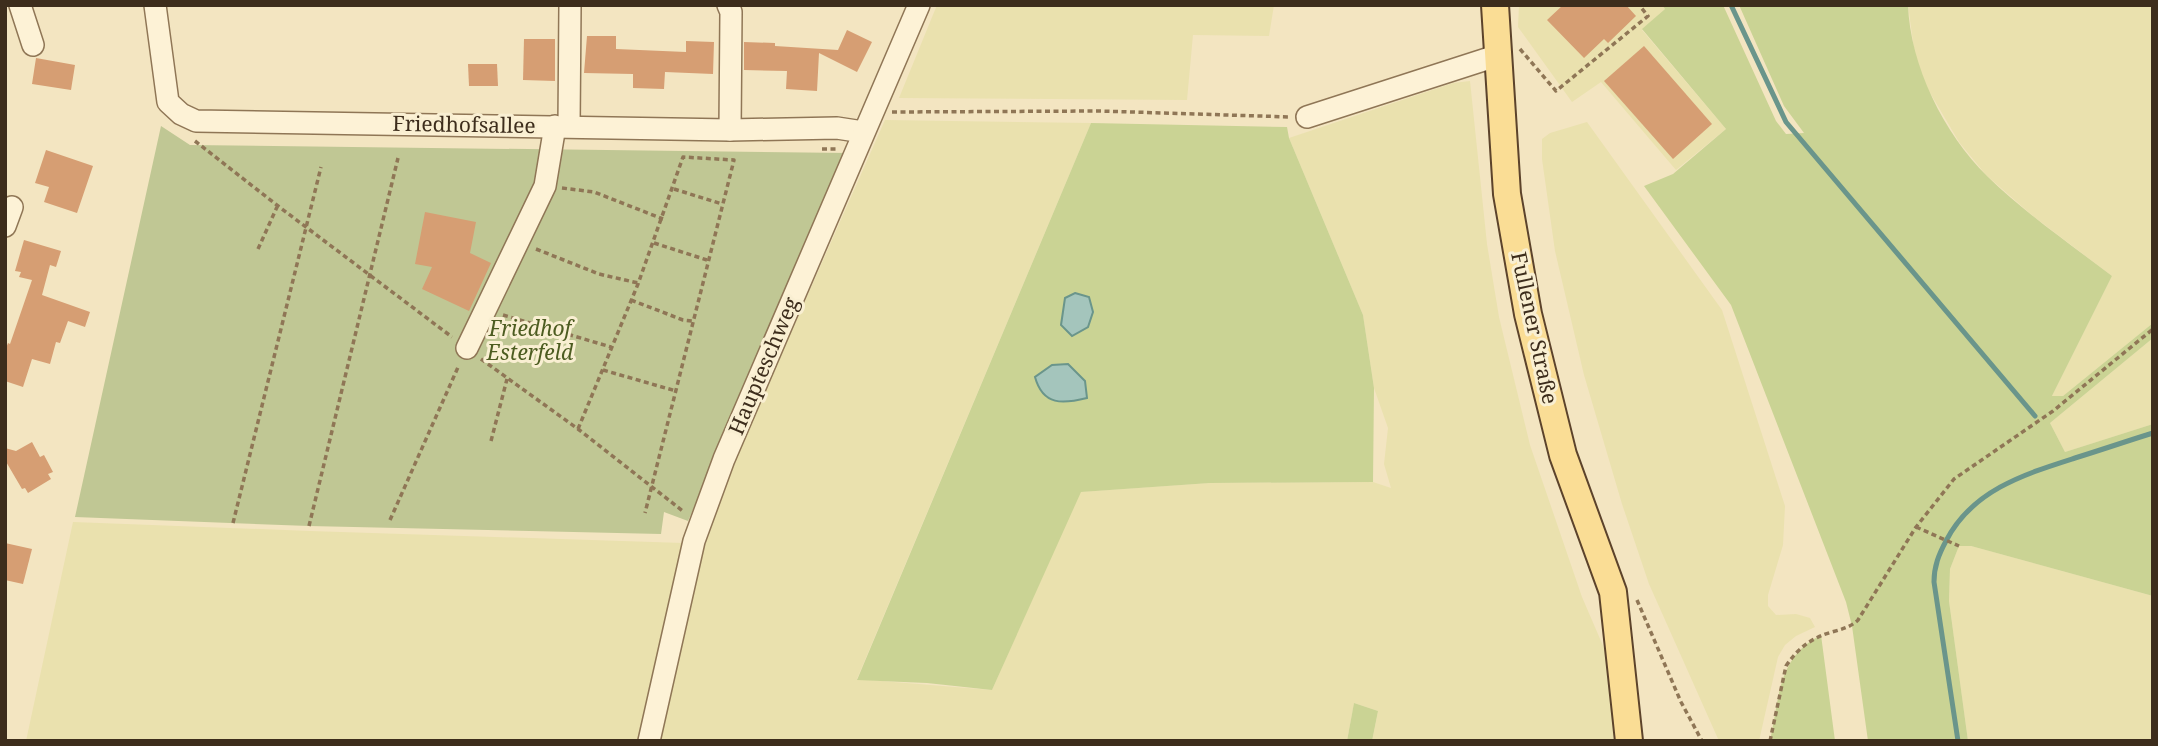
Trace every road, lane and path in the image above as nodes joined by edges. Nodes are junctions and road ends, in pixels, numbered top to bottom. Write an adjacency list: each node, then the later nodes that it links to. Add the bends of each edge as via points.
1 (20, 5): 8 (street)
2 (155, 5): 12 (street, Friedhofsallee, via 169,102 196,121)
3 (570, 5): 12 (street)
4 (728, 5): 13 (street)
5 (919, 5): 10 (street, Haupteschweg)
6 (1495, 5): 9 (main road, Fullener Straße)
7 (1639, 5): 9 (path, via 1648,16 1556,90)
8 (33, 45)
9 (1505, 49): 11 (street); 49 (main road, Fullener Straße, via 1507,194 1528,314 1563,455)
10 (874, 109): 11 (path); 14 (street, Haupteschweg)
11 (1307, 117)
12 (562, 126): 13 (street, Friedhofsallee); 18 (street)
13 (730, 130): 14 (street, Friedhofsallee, via 837,128)
14 (863, 132): 44 (street, Haupteschweg)
15 (195, 141): 21 (path)
16 (398, 158): 28 (path)
17 (321, 167): 23 (path)
18 (545, 186): 22 (path, via 594,192); 24 (street)
19 (674, 189): 20 (path); 20 (path, via 683,156 734,160); 22 (path)
20 (722, 204): 27 (path)
21 (278, 206): 23 (path); 26 (path)
22 (663, 219): 25 (path)
23 (305, 226): 28 (path); 45 (path)
24 (517, 243): 29 (path); 31 (street)
25 (654, 243): 27 (path); 29 (path)
26 (258, 249)
27 (707, 260): 32 (path)
28 (370, 275): 35 (path); 46 (path)
29 (638, 284): 30 (path)
30 (631, 300): 32 (path); 34 (path)
31 (485, 310): 34 (path); 35 (street)
32 (693, 321): 38 (path)
33 (2153, 329): 47 (path, via 2053,411 1954,480)
34 (611, 347): 36 (path)
35 (467, 348): 37 (path); 43 (path)
36 (603, 370): 38 (path); 39 (path)
37 (507, 379): 39 (path); 40 (path)
38 (676, 391): 41 (path)
39 (578, 429): 41 (path)
40 (491, 441)
41 (651, 485): 42 (path); 44 (path)
42 (645, 513)
43 (390, 520)
44 (701, 521): 50 (street, Haupteschweg)
45 (233, 523)
46 (309, 526)
47 (1916, 527): 48 (path); 53 (path, via 1858,620 1805,643 1793,655 1786,666)
48 (1959, 546)
49 (1624, 593): 51 (main road, Fullener Straße); 52 (path)
50 (649, 741)
51 (1629, 741)
52 (1702, 741)
53 (1770, 741)

